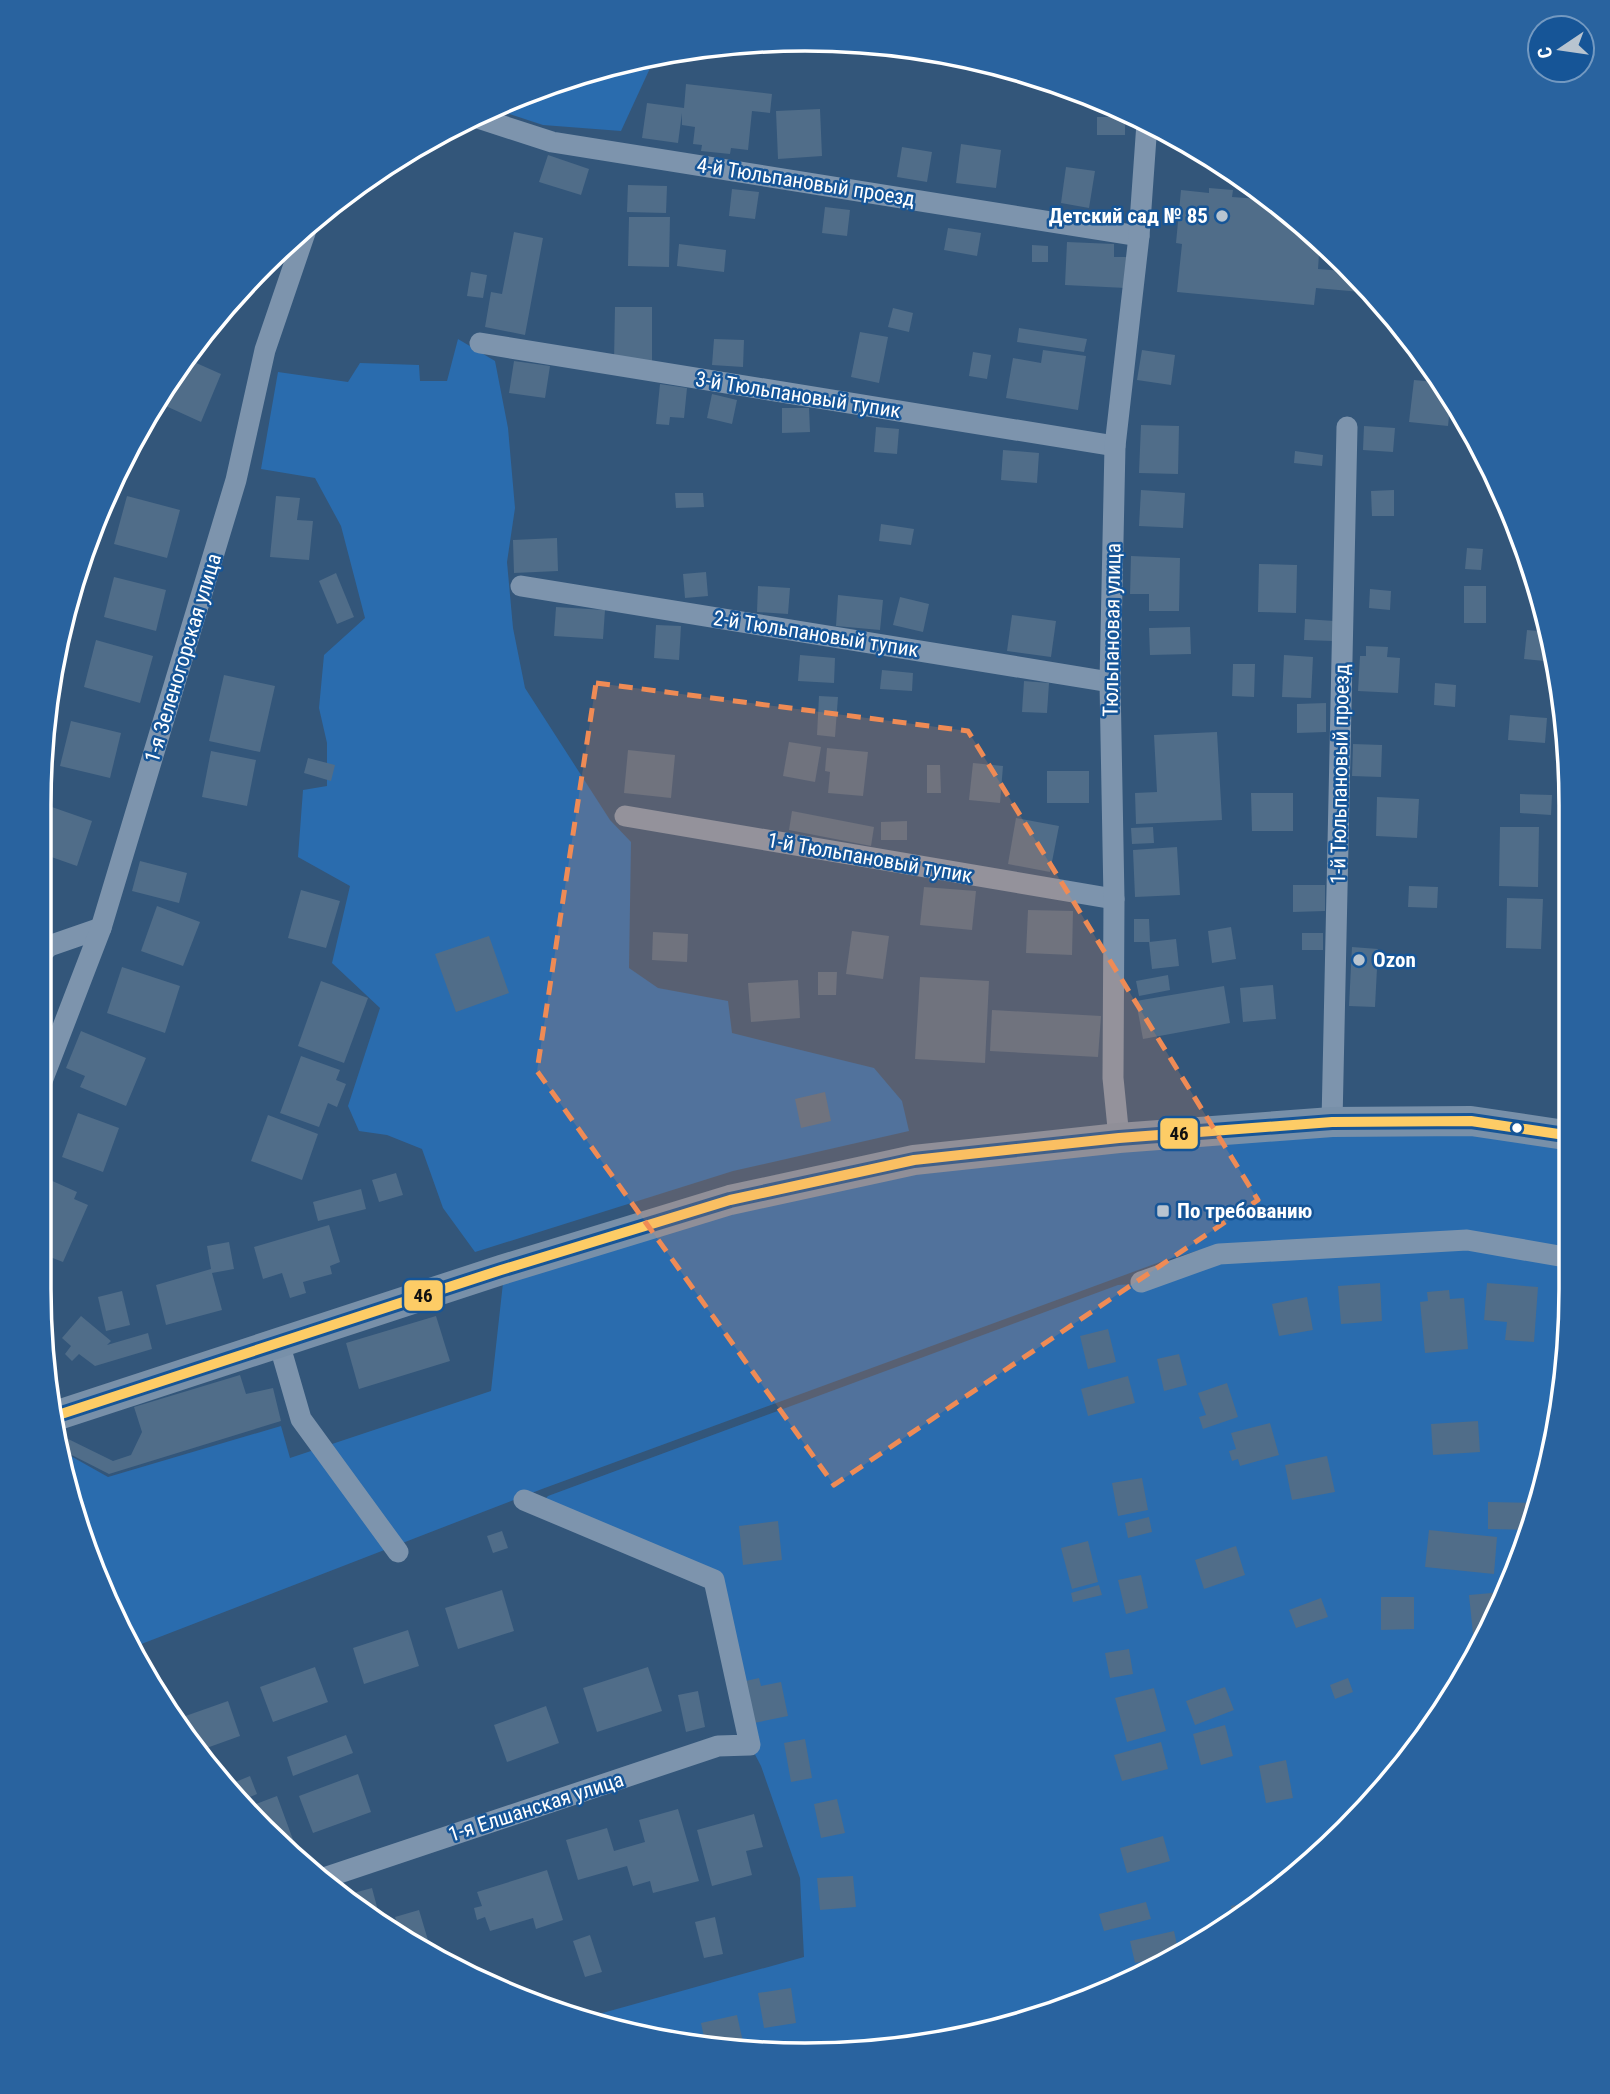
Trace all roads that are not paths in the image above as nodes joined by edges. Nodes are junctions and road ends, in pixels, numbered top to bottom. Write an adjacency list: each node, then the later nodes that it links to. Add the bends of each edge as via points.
1 (488, 121): 3 (street, 4-й Тюльпановый проезд, via 552,142)
2 (1146, 133): 3 (street, Тюльпановая улица)
3 (1139, 236): 7 (street, Тюльпановая улица)
4 (301, 245): 12 (street, 1-я Зеленогорская улица, via 264,350 236,480)
5 (480, 343): 7 (street, 3-й Тюльпановый тупик)
6 (1348, 427): 15 (street, 1-й Тюльпановый проезд)
7 (1115, 446): 9 (street, Тюльпановая улица)
8 (521, 586): 9 (street, 2-й Тюльпановый тупик)
9 (1110, 682): 11 (street, Тюльпановая улица)
10 (625, 816): 11 (street, 1-й Тюльпановый тупик)
11 (1114, 899): 17 (street, Тюльпановая улица, via 1113,1078)
12 (101, 928): 13 (street); 14 (street, 1-я Зеленогорская улица)
13 (51, 945)
14 (51, 1057)
15 (1332, 1122): 16 (main road, via 1471,1121); 17 (main road)
16 (1559, 1134)
17 (1119, 1138): 20 (main road, via 901,1162 730,1200)
18 (1559, 1256): 19 (street, via 1467,1240 1219,1254)
19 (1141, 1282)
20 (279, 1343): 21 (main road); 23 (street, via 301,1419)
21 (61, 1414)
22 (524, 1500): 24 (street, 1-я Елшанская улица, via 714,1580 750,1745 718,1746)
23 (398, 1552)
24 (332, 1875)

